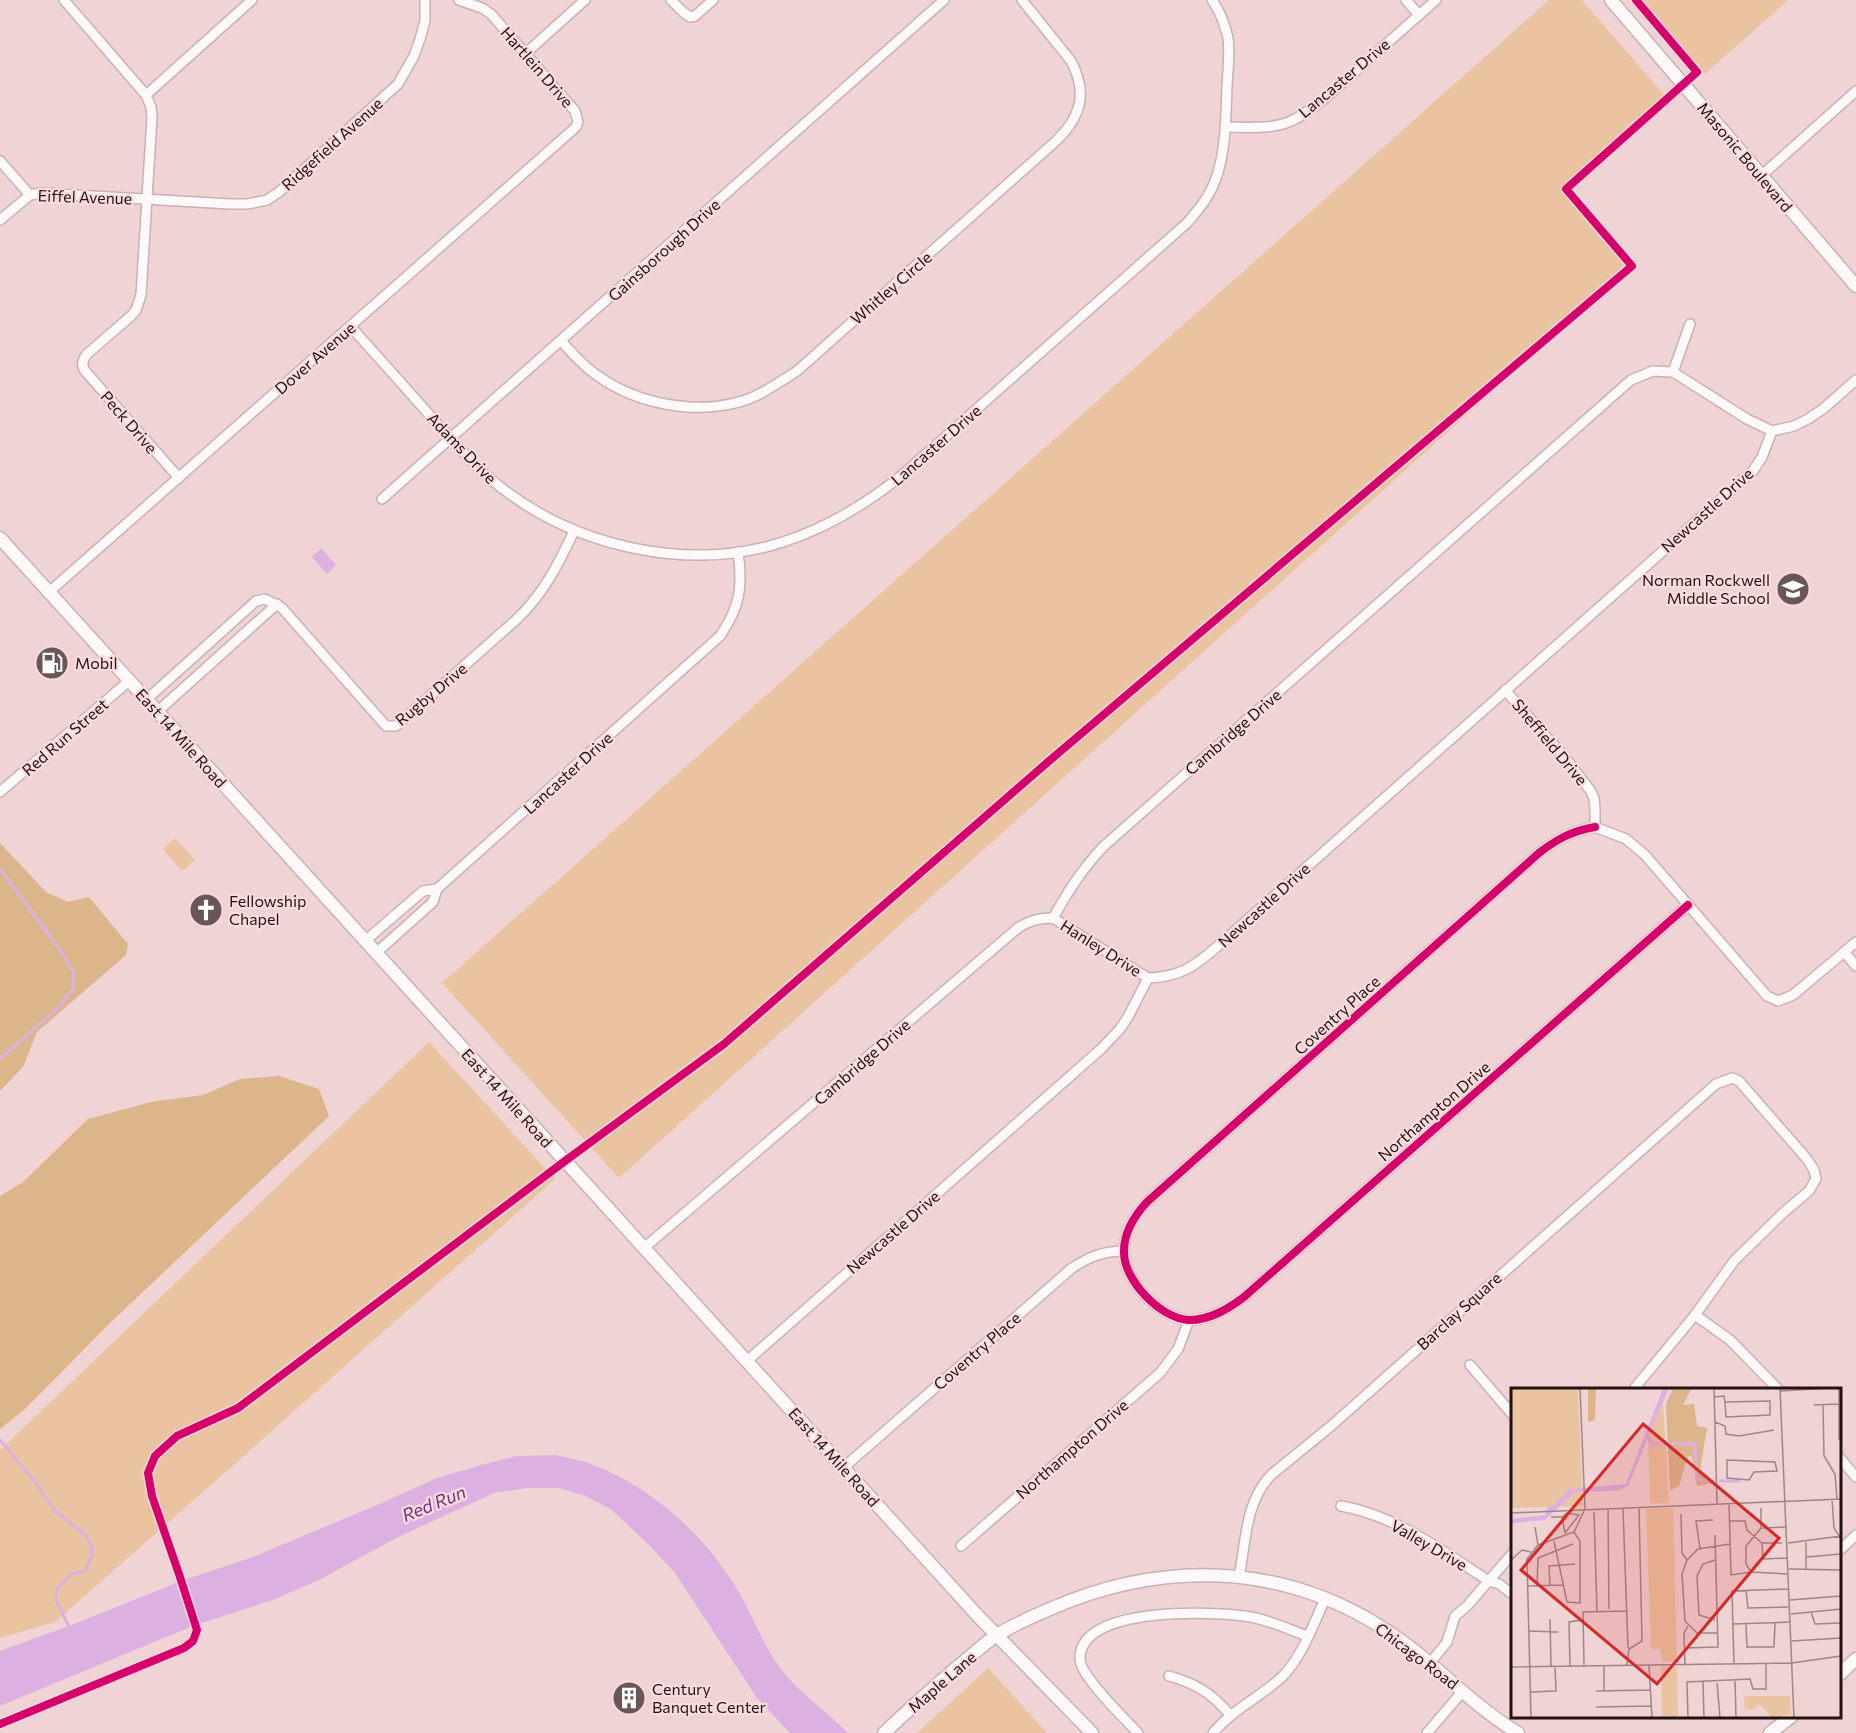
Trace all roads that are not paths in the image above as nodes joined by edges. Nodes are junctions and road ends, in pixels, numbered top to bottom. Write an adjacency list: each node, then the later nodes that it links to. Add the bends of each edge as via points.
1 (64, 0): 17 (street)
2 (252, 0): 17 (street)
3 (425, 0): 23 (street, Ridgefield Avenue, via 420,39 398,84 279,192 249,204)
4 (459, 0): 15 (street, Hartlein Drive, via 490,14)
5 (585, 0): 15 (street)
6 (671, 0): 7 (street, via 690,16)
7 (713, 0)
8 (944, 0): 28 (street, Gainsborough Drive)
9 (1022, 0): 28 (street, Whitley Circle, via 1076,70 1080,104 1072,124 797,371 736,403 670,405 629,393 599,378)
10 (1212, 0): 19 (street, via 1228,39)
11 (1406, 0): 14 (street)
12 (1436, 0): 14 (street, Lancaster Drive)
13 (1611, 0): 21 (main road, Masonic Boulevard)
14 (1419, 15): 19 (street, Lancaster Drive, via 1305,114 1276,125)
15 (526, 53): 18 (street, Hartlein Drive, via 575,111)
16 (1856, 91): 21 (street)
17 (146, 95): 23 (street, Eiffel Avenue, via 152,117)
18 (578, 122): 27 (street, Dover Avenue, via 572,132)
19 (1225, 127): 37 (street, Lancaster Drive, via 1215,182 1187,223 902,476 873,498 819,528 781,543)
20 (0, 161): 22 (street)
21 (1761, 176): 25 (main road, Masonic Boulevard)
22 (30, 195): 23 (street, Eiffel Avenue); 24 (street, Eiffel Avenue)
23 (147, 199): 33 (street, Peck Drive, via 138,303 131,316 87,354 82,364)
24 (0, 220)
25 (1856, 286)
26 (1690, 324): 29 (street)
27 (351, 327): 32 (street, Adams Drive); 33 (street, Dover Avenue)
28 (561, 341): 32 (street, Gainsborough Drive)
29 (1673, 372): 31 (street); 48 (street, Cambridge Drive, via 1653,371 1631,380 1104,846 1079,874)
30 (1856, 380): 31 (street, via 1823,410 1794,426)
31 (1772, 431): 41 (street, Newcastle Drive, via 1753,471)
32 (450, 439): 34 (street, Gainsborough Drive); 35 (street, Adams Drive, via 503,490)
33 (178, 478): 38 (street, Dover Avenue)
34 (382, 499)
35 (574, 531): 37 (street, Adams Drive, via 658,552); 39 (street, Rugby Drive, via 550,580 524,612 396,726 382,722)
36 (0, 538): 38 (main road, East 14 Mile Road)
37 (738, 552): 46 (street, Lancaster Drive, via 740,592 730,622 720,636)
38 (49, 592): 40 (main road, East 14 Mile Road)
39 (277, 604): 42 (street, via 265,599 256,602); 43 (street)
40 (129, 681): 42 (main road, East 14 Mile Road); 44 (street, Red Run Street)
41 (1505, 690): 45 (street, Sheffield Drive, via 1590,790 1596,809); 54 (street, Newcastle Drive, via 1196,965 1171,976)
42 (146, 700): 43 (main road, East 14 Mile Road)
43 (157, 712): 49 (main road, East 14 Mile Road)
44 (0, 792)
45 (1595, 827): 47 (street, via 1635,846); 56 (street, Coventry Place, via 1562,837 1539,853 1147,1202 1134,1218)
46 (437, 889): 49 (street, Lancaster Drive, via 423,891); 52 (street, Lancaster Drive, via 433,902)
47 (1688, 905): 51 (street, via 1763,992 1778,1001 1793,995); 58 (street, Northampton Drive, via 1244,1297 1222,1312)
48 (1053, 918): 54 (street, Hanley Drive); 55 (street, Cambridge Drive, via 1039,918 1019,927)
49 (365, 941): 52 (main road, East 14 Mile Road)
50 (1856, 942): 51 (street)
51 (1844, 952): 53 (street)
52 (376, 953): 55 (main road, East 14 Mile Road)
53 (1856, 966)
54 (1148, 978): 59 (street, Newcastle Drive, via 1128,1017 1101,1049)
55 (644, 1248): 59 (main road, East 14 Mile Road)
56 (1124, 1251): 58 (street, via 1131,1275 1149,1299 1171,1314); 65 (street, Coventry Place, via 1093,1255 1072,1268)
57 (1695, 1315): 61 (street); 62 (street, via 1730,1341); 72 (street, Barclay Square, via 1734,1261 1809,1191 1816,1179 1807,1159 1739,1081 1732,1078 1716,1084 1267,1479 1251,1508)
58 (1189, 1320): 69 (street, Northampton Drive, via 1178,1349 1160,1373)
59 (747, 1361): 65 (main road, East 14 Mile Road)
60 (1470, 1365): 63 (street)
61 (1634, 1388)
62 (1778, 1388)
63 (1511, 1413)
64 (1841, 1460): 66 (street)
65 (843, 1468): 76 (main road, East 14 Mile Road)
66 (1856, 1477)
67 (1341, 1506): 73 (street, Valley Drive, via 1401,1526)
68 (1856, 1536): 70 (street)
69 (961, 1546)
70 (1841, 1548)
71 (1511, 1555): 73 (street)
72 (1239, 1577): 75 (main road, Chicago Road, via 1283,1585); 76 (main road, Chicago Road, via 1176,1576 1119,1585 1071,1600)
73 (1489, 1581): 74 (street, Valley Drive); 79 (street, via 1455,1617 1447,1642)
74 (1511, 1593)
75 (1324, 1599): 77 (street); 79 (main road, Chicago Road, via 1382,1627)
76 (997, 1636): 85 (main road, Maple Lane); 86 (main road, East 14 Mile Road)
77 (1307, 1636): 83 (street, via 1281,1678); 87 (street, via 1276,1623 1195,1612 1133,1620 1092,1633 1081,1649 1085,1674)
78 (1856, 1659): 80 (main road)
79 (1430, 1663): 82 (main road, Chicago Road)
80 (1841, 1672)
81 (1169, 1676): 83 (street, via 1204,1690)
82 (1463, 1691): 89 (street); 90 (main road, Chicago Road)
83 (1230, 1715): 88 (street)
84 (1789, 1718): 91 (main road)
85 (886, 1731)
86 (1092, 1733)
87 (1138, 1733)
88 (1213, 1733)
89 (1427, 1733)
90 (1518, 1733)
91 (1770, 1733)

